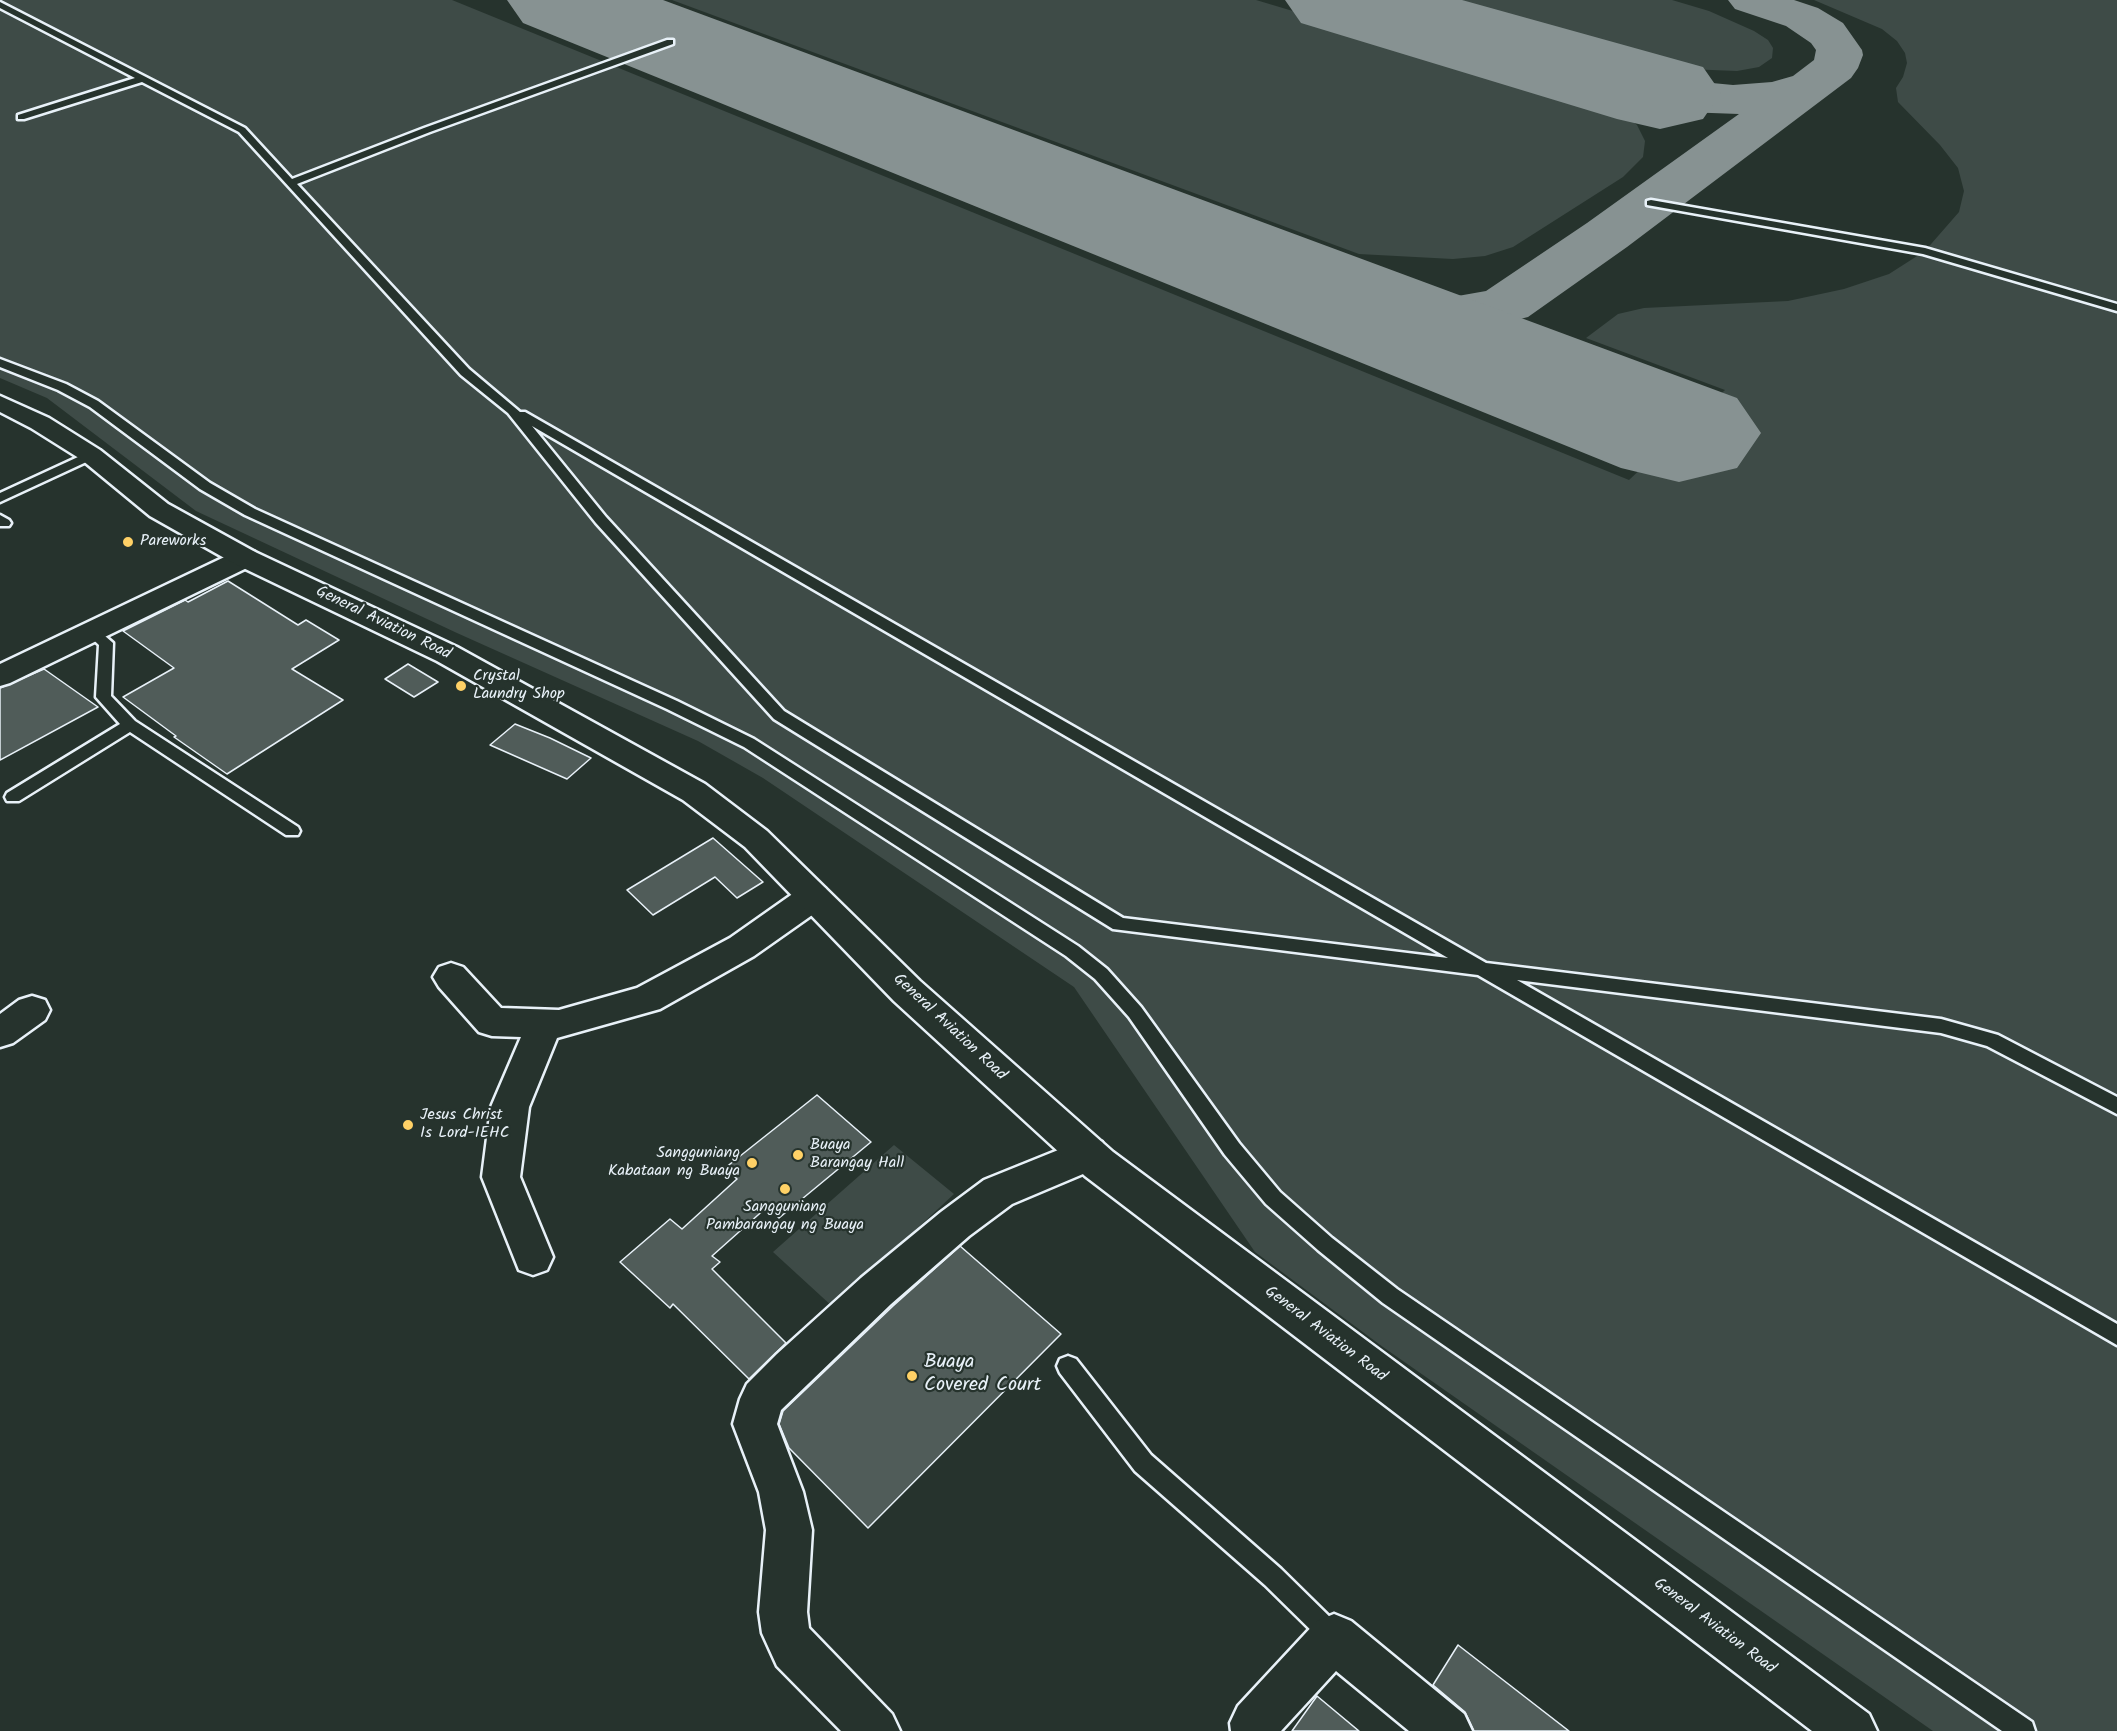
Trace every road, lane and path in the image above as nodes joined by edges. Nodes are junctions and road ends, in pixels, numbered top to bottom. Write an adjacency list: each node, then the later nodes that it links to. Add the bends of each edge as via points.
1 (0, 5): 3 (lane)
2 (670, 42): 5 (lane)
3 (142, 79): 4 (lane); 5 (lane, via 242,130)
4 (21, 117)
5 (290, 183): 10 (lane, via 465,372)
6 (1651, 203): 7 (lane, via 1925,251)
7 (2117, 308)
8 (0, 363): 35 (lane, via 94,404 205,486 250,512 749,743 1072,951 1101,974 1135,1012 1232,1149 1273,1198 1324,1244 1390,1296)
9 (0, 403): 11 (main road, General Aviation Road)
10 (512, 410): 20 (lane); 20 (lane, via 601,520 779,715 1119,924)
11 (90, 455): 12 (lane); 13 (main road, General Aviation Road, via 159,510)
12 (0, 498)
13 (245, 558): 14 (main road); 19 (main road, General Aviation Road, via 447,654 694,792 756,839)
14 (92, 632): 15 (main road); 16 (lane, via 106,643 103,698)
15 (0, 676)
16 (130, 725): 17 (lane); 18 (lane)
17 (14, 797)
18 (292, 831)
19 (813, 897): 23 (main road, via 742,947 647,999); 26 (main road, General Aviation Road, via 908,991)
20 (1480, 969): 25 (lane, via 1941,1026 1992,1040); 28 (lane)
21 (451, 977): 23 (main road, via 492,1022)
22 (32, 1010): 24 (main road)
23 (544, 1025): 27 (main road, via 510,1107 501,1177)
24 (0, 1032)
25 (2117, 1106)
26 (1088, 1154): 31 (main road, via 998,1192 955,1224 876,1290 762,1399 755,1424 781,1492 789,1530 783,1612 786,1633 794,1649); 34 (main road, General Aviation Road)
27 (533, 1257)
28 (2117, 1335)
29 (1068, 1366): 30 (lane, via 1143,1462 1273,1577)
30 (1334, 1638): 32 (main road, via 1255,1723); 33 (main road)
31 (875, 1731)
32 (1256, 1731)
33 (1447, 1731)
34 (1852, 1731)
35 (2023, 1731)

